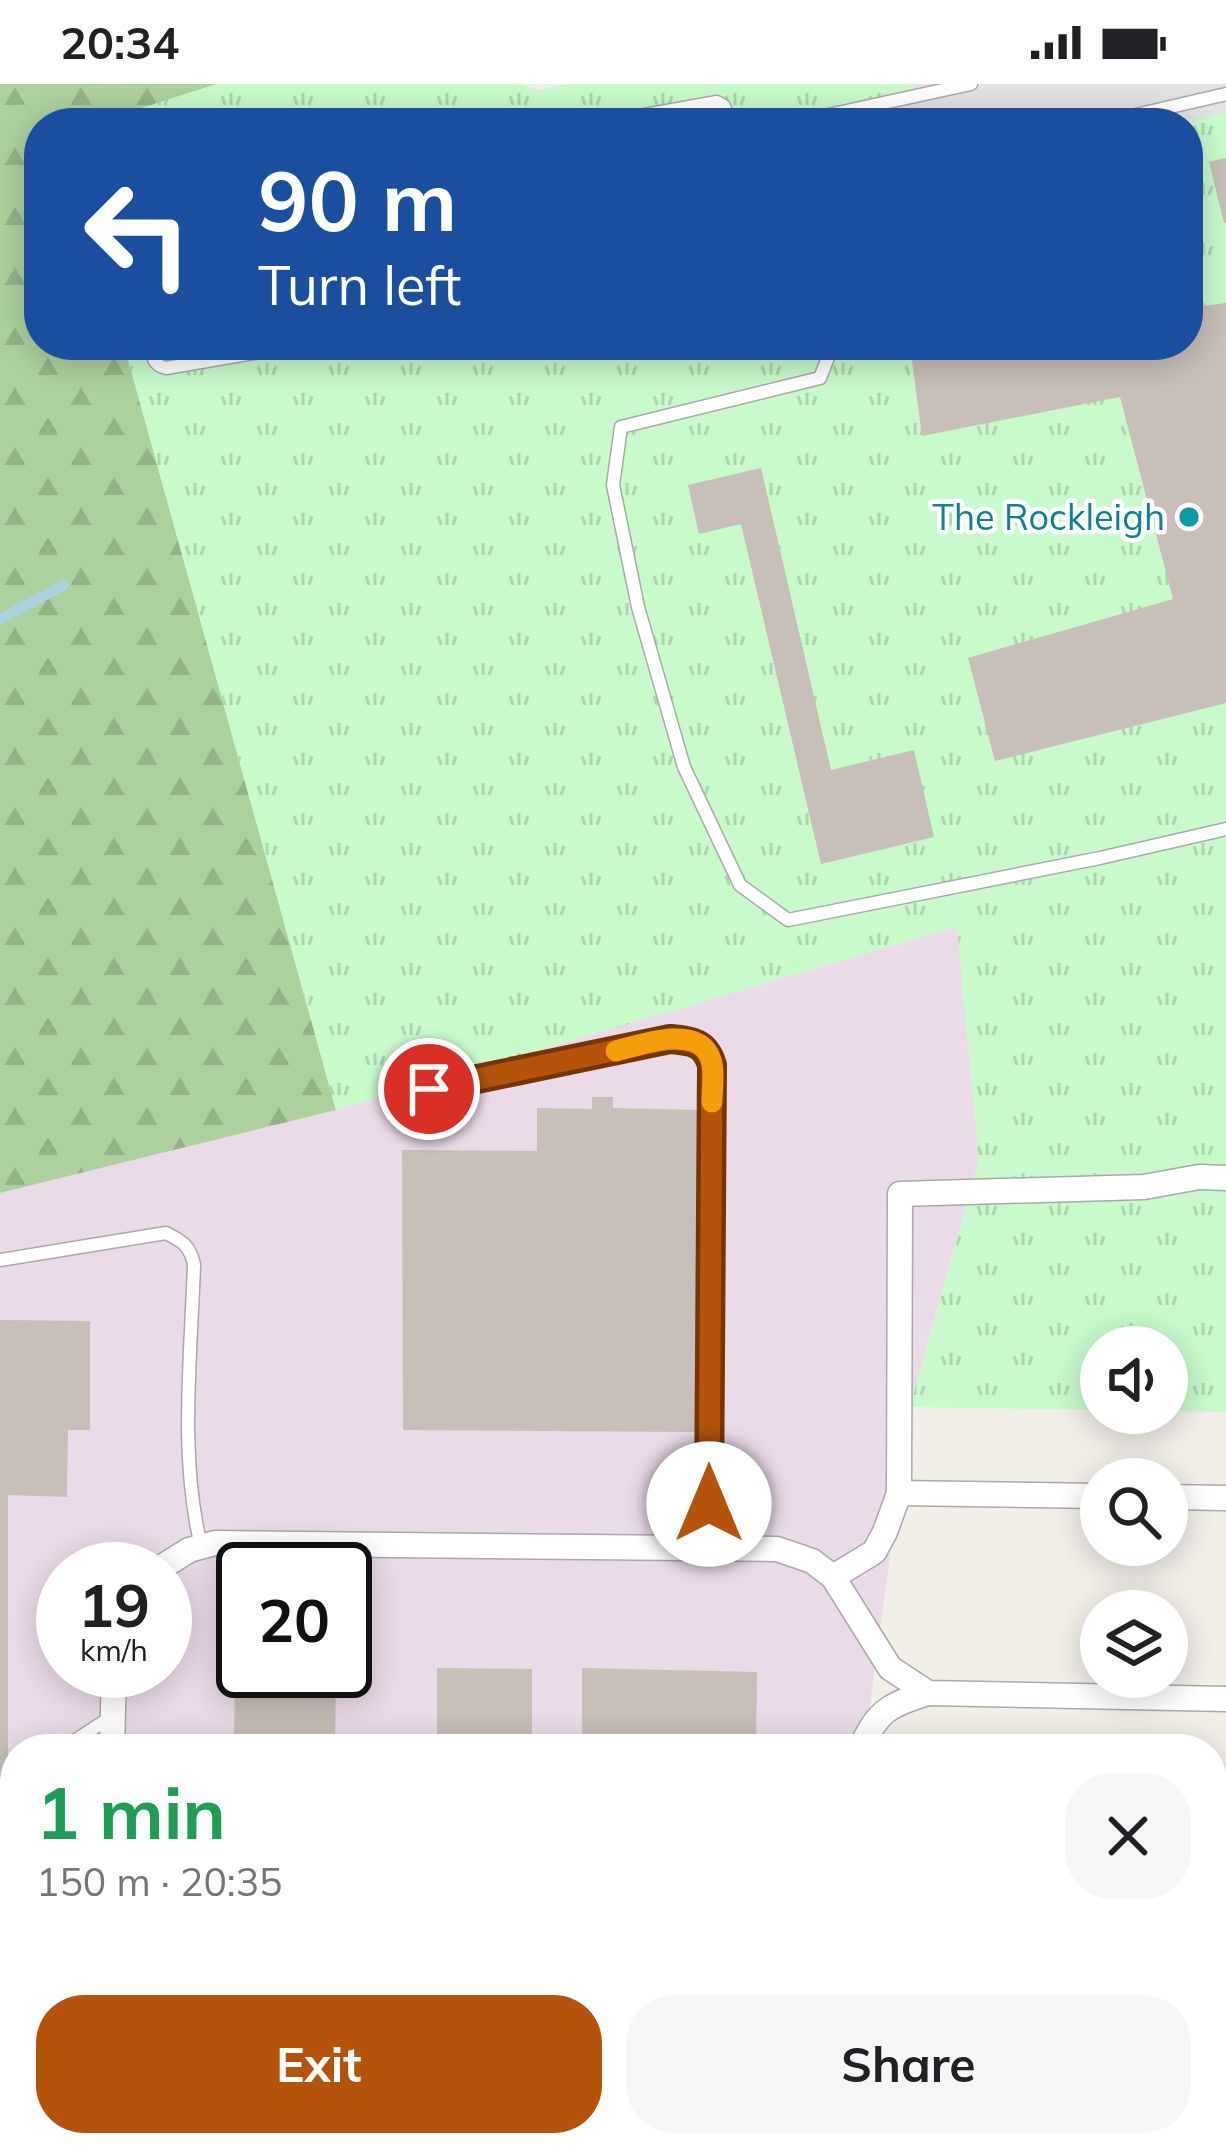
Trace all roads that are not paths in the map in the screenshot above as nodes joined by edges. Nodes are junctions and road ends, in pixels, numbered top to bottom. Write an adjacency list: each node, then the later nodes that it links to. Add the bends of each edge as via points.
1 (971, 84): 5 (lane)
2 (1226, 94): 6 (lane)
3 (684, 108): 4 (lane)
4 (725, 108)
5 (860, 108)
6 (1166, 108)
7 (154, 360): 8 (lane, via 166,368)
8 (213, 360)
9 (827, 360): 10 (lane, via 820,378 621,427 613,485 638,607 684,767 740,885 788,920)
10 (1226, 829)
11 (429, 1089): 20 (lane, via 670,1039 697,1041 708,1052)
12 (1226, 1178): 14 (street, via 900,1194)
13 (0, 1260): 18 (lane, via 166,1233 191,1250 188,1447)
14 (898, 1493): 15 (street); 21 (street, via 874,1552)
15 (1080, 1496)
16 (1188, 1497): 17 (street)
17 (1226, 1498)
18 (201, 1546): 19 (street); 20 (street)
19 (192, 1549)
20 (709, 1549): 21 (street, via 777,1550)
21 (832, 1577): 22 (street, via 890,1668)
22 (928, 1693): 24 (street); 28 (street, via 897,1702)
23 (113, 1698): 25 (street)
24 (1226, 1699)
25 (112, 1716): 26 (lane); 27 (street)
26 (85, 1734)
27 (112, 1734)
28 (867, 1734)

